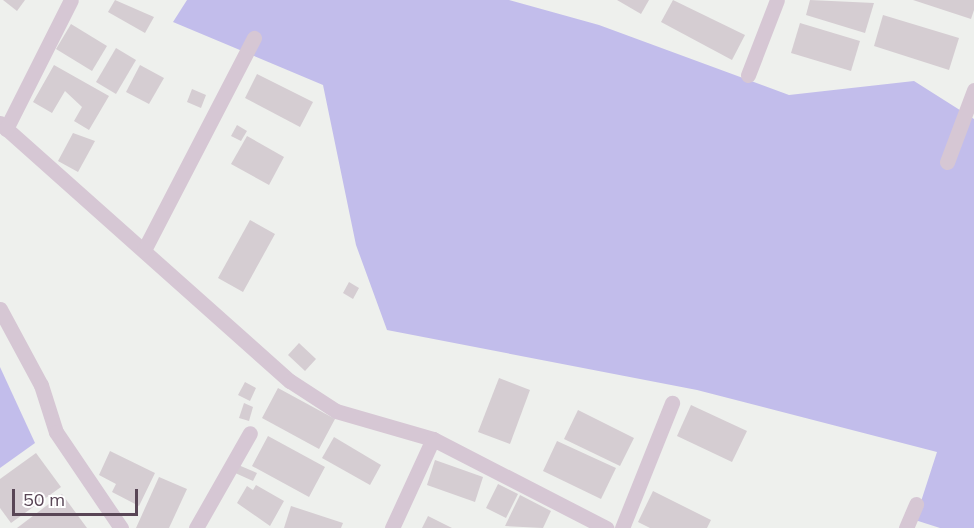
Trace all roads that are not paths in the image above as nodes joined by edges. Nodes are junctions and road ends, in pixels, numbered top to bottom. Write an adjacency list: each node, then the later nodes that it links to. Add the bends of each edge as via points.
1 (70, 0): 6 (street)
2 (777, 0): 4 (street)
3 (254, 38): 8 (street)
4 (748, 75)
5 (974, 90): 7 (street)
6 (3, 126): 8 (street)
7 (947, 162)
8 (144, 250): 12 (street, via 290,381 336,411)
9 (0, 309): 15 (street, via 41,386 56,432)
10 (672, 403): 19 (street)
11 (250, 433): 16 (street)
12 (433, 440): 14 (street); 17 (street)
13 (916, 504): 20 (street)
14 (575, 521): 18 (street)
15 (120, 528)
16 (196, 528)
17 (392, 528)
18 (606, 528)
19 (622, 528)
20 (906, 528)

